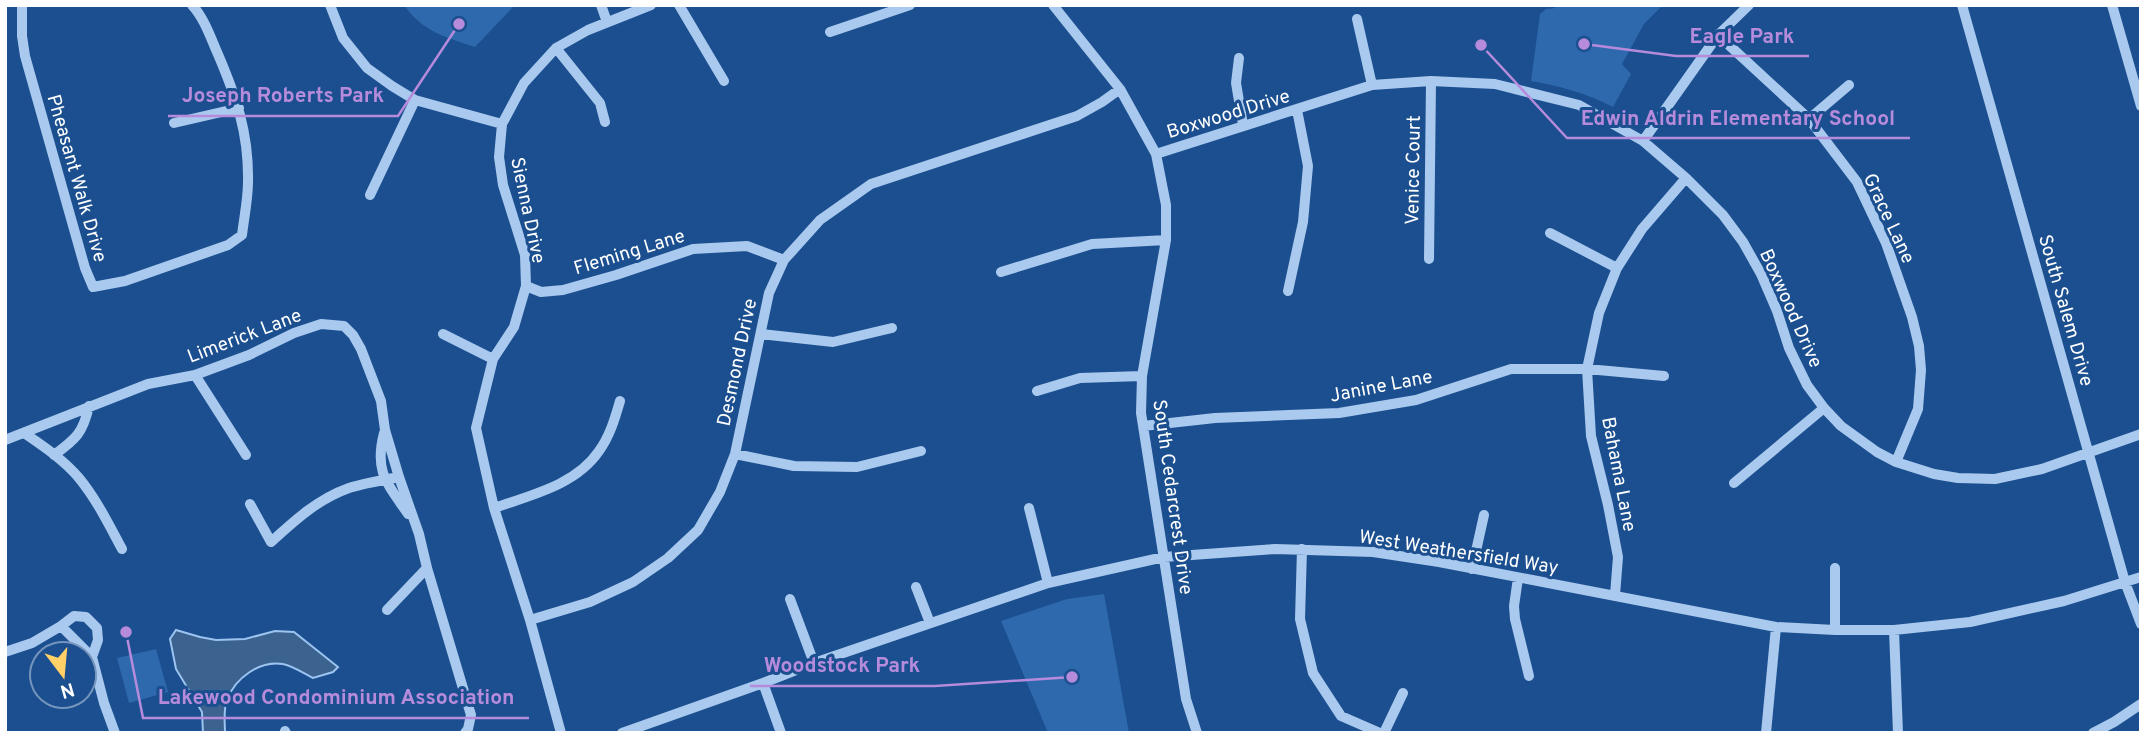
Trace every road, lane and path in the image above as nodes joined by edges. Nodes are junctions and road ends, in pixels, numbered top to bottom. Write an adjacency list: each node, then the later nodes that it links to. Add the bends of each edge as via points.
1 (22, 5): 25 (street, Pheasant Walk Drive, via 25,56 93,287 125,281 215,250 242,235 248,184)
2 (192, 5): 25 (street, via 206,26)
3 (330, 5): 23 (street, via 344,37 367,68)
4 (601, 5): 13 (street)
5 (651, 5): 13 (street, Sienna Drive)
6 (679, 5): 18 (street)
7 (910, 5): 14 (street)
8 (1053, 5): 22 (street, South Cedarcrest Drive)
9 (1749, 5): 15 (street)
10 (1962, 5): 62 (street, South Salem Drive)
11 (2112, 5): 24 (street)
12 (1357, 19): 20 (street)
13 (607, 22): 16 (street, Sienna Drive)
14 (830, 32)
15 (1718, 35): 27 (street, Grace Lane); 32 (street)
16 (556, 48): 28 (street, via 600,103); 30 (street, Sienna Drive, via 524,83)
17 (1239, 58): 31 (street, via 1236,83)
18 (724, 81)
19 (1431, 81): 20 (street, Boxwood Drive); 32 (street, Boxwood Drive, via 1495,84 1579,105); 38 (street, Venice Court)
20 (1372, 85): 26 (street, Boxwood Drive)
21 (1849, 85): 27 (street)
22 (1120, 89): 33 (street, South Cedarcrest Drive); 39 (street, Desmond Drive, via 1077,116 871,184 820,220)
23 (415, 100): 30 (street); 35 (street)
24 (2141, 106)
25 (239, 108): 29 (street)
26 (1297, 110): 31 (street, Boxwood Drive); 43 (street, via 1308,166 1303,222)
27 (1809, 119): 66 (street, Grace Lane, via 1857,182 1891,255 1917,336 1922,370 1918,409)
28 (605, 122)
29 (174, 123)
30 (502, 124): 42 (street, Sienna Drive, via 499,158 503,186 525,255)
31 (1243, 125): 33 (street, Boxwood Drive)
32 (1643, 141): 34 (street, Boxwood Drive)
33 (1156, 154): 37 (street, South Cedarcrest Drive, via 1166,205)
34 (1686, 178): 40 (street, Bahama Lane, via 1642,229); 55 (street, Boxwood Drive, via 1723,215 1748,250 1800,372)
35 (370, 195)
36 (1550, 233): 40 (street)
37 (1166, 240): 41 (street, via 1092,244); 50 (street, South Cedarcrest Drive)
38 (1429, 259)
39 (784, 260): 42 (street, Fleming Lane, via 747,246 693,249 563,290 541,292); 46 (street, Desmond Drive, via 769,293)
40 (1617, 268): 48 (street, Bahama Lane, via 1599,313)
41 (1001, 272)
42 (526, 286): 47 (street, Sienna Drive, via 514,327)
43 (1288, 290)
44 (892, 328): 46 (street, via 833,342)
45 (443, 334): 47 (street)
46 (761, 334): 64 (street, Desmond Drive)
47 (493, 359): 71 (street, Sienna Drive, via 476,428)
48 (1587, 369): 51 (street, Janine Lane); 56 (street, Janine Lane, via 1511,369 1416,400 1339,413); 86 (street, Bahama Lane, via 1591,436 1618,557)
49 (195, 375): 54 (street, Limerick Lane, via 148,384); 57 (street, Limerick Lane, via 321,324 344,326 361,349 381,401); 65 (street)
50 (1142, 376): 52 (street, via 1080,378); 56 (street, South Cedarcrest Drive)
51 (1664, 376)
52 (1037, 391)
53 (620, 401): 71 (street, via 599,453 580,470 558,486)
54 (89, 406): 58 (street, Limerick Lane); 63 (street, via 77,438)
55 (1824, 408): 66 (street, Boxwood Drive, via 1857,438); 69 (street)
56 (1143, 426): 77 (street, South Cedarcrest Drive)
57 (385, 430): 67 (street, Limerick Lane); 68 (street, Limerick Lane, via 380,464)
58 (24, 433): 60 (street, Limerick Lane); 63 (street)
59 (2141, 434): 62 (street, Boxwood Drive)
60 (5, 440)
61 (921, 451): 64 (street, via 857,467 794,466)
62 (2090, 452): 66 (street, Boxwood Drive, via 1995,479 1946,477); 83 (street, South Salem Drive)
63 (54, 454): 75 (street, via 78,477)
64 (735, 454): 89 (street, Desmond Drive, via 698,530 668,558 633,582 590,602)
65 (246, 455)
66 (1896, 462)
67 (399, 477): 68 (street); 74 (street, Limerick Lane)
68 (386, 480): 70 (street, via 324,499 271,542); 74 (street, Limerick Lane)
69 (1734, 483)
70 (250, 504)
71 (494, 508): 89 (street, Sienna Drive)
72 (1030, 508): 84 (street)
73 (1484, 515): 80 (street)
74 (419, 534): 78 (street, Limerick Lane)
75 (122, 549)
76 (1302, 549): 77 (street, West Weathersfield Way); 80 (street, West Weathersfield Way, via 1373,552); 111 (street, via 1300,619 1313,673 1341,716)
77 (1164, 557): 84 (street, West Weathersfield Way); 110 (street, South Cedarcrest Drive, via 1186,699)
78 (427, 568): 88 (street); 106 (street, Limerick Lane, via 471,715)
79 (1835, 568): 94 (street)
80 (1472, 569): 82 (street, West Weathersfield Way)
81 (2141, 577): 83 (street, West Weathersfield Way)
82 (1518, 578): 86 (street, West Weathersfield Way); 100 (street, via 1515,619)
83 (2125, 582): 91 (street, South Salem Drive); 95 (street, West Weathersfield Way, via 1992,618)
84 (1048, 583): 90 (street, West Weathersfield Way)
85 (916, 587): 90 (street)
86 (1615, 595): 93 (street, West Weathersfield Way)
87 (790, 599): 99 (street)
88 (387, 610)
89 (530, 620): 107 (street, Sienna Drive)
90 (930, 623): 99 (street, West Weathersfield Way)
91 (2141, 624)
92 (61, 626): 96 (street); 97 (street, via 74,616 86,617 95,626); 98 (street)
93 (1776, 627): 94 (street, West Weathersfield Way); 112 (street)
94 (1835, 630): 95 (street, West Weathersfield Way)
95 (1894, 630): 113 (street)
96 (75, 640)
97 (98, 642)
98 (5, 652)
99 (814, 663): 102 (street, West Weathersfield Way)
100 (1528, 676)
101 (98, 680): 105 (street)
102 (763, 683): 108 (street, West Weathersfield Way); 109 (street)
103 (1402, 693): 111 (street)
104 (2141, 704): 114 (street)
105 (115, 733)
106 (465, 733)
107 (561, 733)
108 (622, 733)
109 (781, 733)
110 (1197, 733)
111 (1382, 733)
112 (1766, 733)
113 (1898, 733)
114 (2093, 733)

